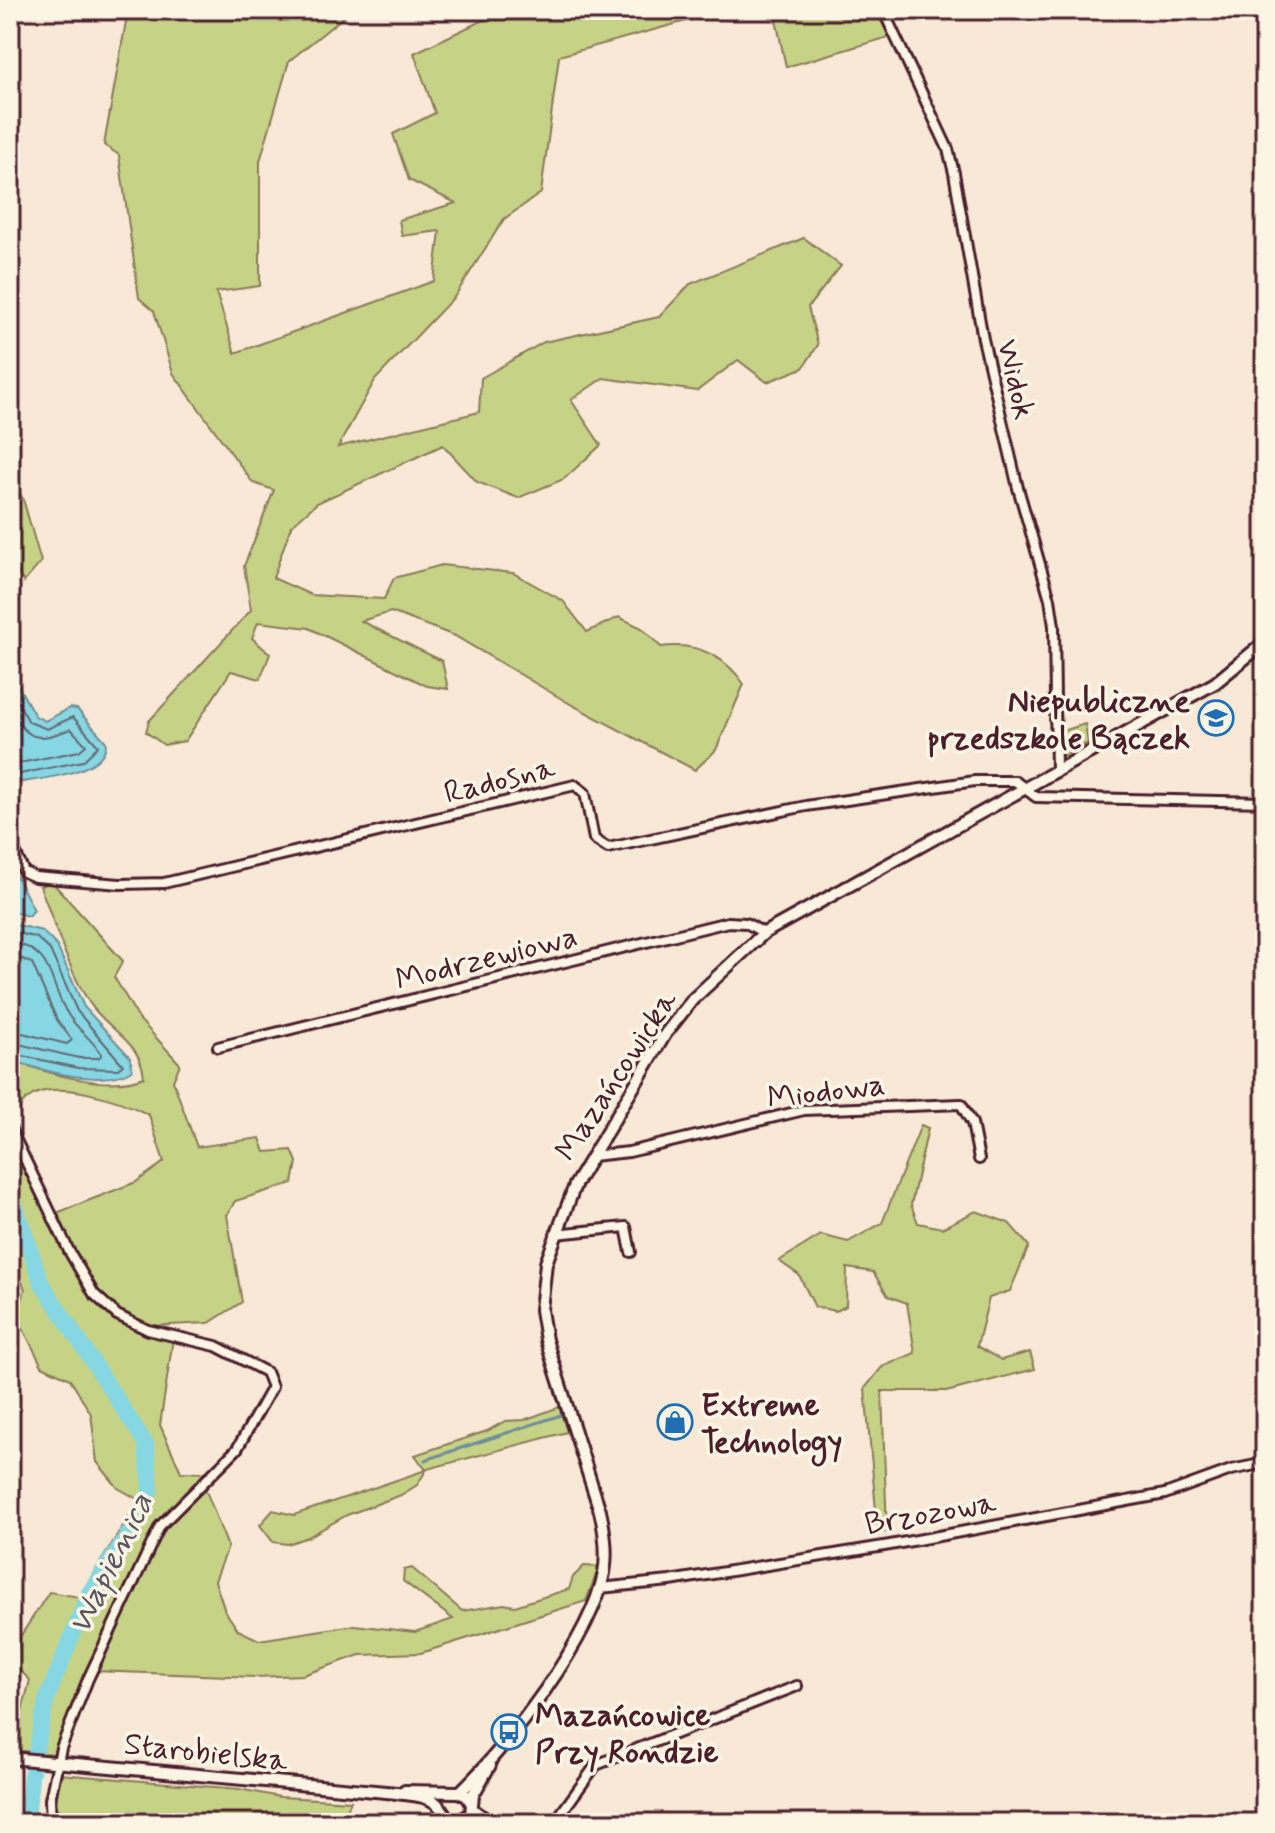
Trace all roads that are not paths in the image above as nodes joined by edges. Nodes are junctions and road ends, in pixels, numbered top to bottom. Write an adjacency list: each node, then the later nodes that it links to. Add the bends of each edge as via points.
1 (883, 10): 3 (street, Widok, via 948,149 954,173 983,339 1050,599)
2 (1265, 642): 3 (street, Mazańcowicka, via 1215,683)
3 (1056, 771): 4 (street, Mazańcowicka)
4 (1024, 788): 5 (street, via 1036,797); 6 (street, Radosna, via 1015,781 975,781 776,811 608,848 594,839 585,793 575,785 164,883 35,877 24,872); 7 (street, Mazańcowicka)
5 (1265, 802)
6 (10, 841)
7 (764, 933): 8 (street, Modrzewiowa, via 746,923 728,922); 10 (street, Mazańcowicka, via 693,999 666,1033)
8 (218, 1047)
9 (10, 1128): 19 (street, via 94,1294 148,1330 216,1346 266,1372 272,1387 237,1449 160,1526)
10 (592, 1156): 11 (street, Miodowa, via 804,1110 961,1104 972,1123); 12 (street, Mazańcowicka)
11 (979, 1159)
12 (555, 1234): 13 (street, via 626,1227); 15 (street, Mazańcowicka, via 541,1310 553,1369 605,1532)
13 (631, 1252)
14 (1265, 1463): 15 (street, Brzozowa, via 1150,1497 670,1581)
15 (600, 1588): 18 (street, Mazańcowicka, via 550,1682)
16 (797, 1686): 28 (street, via 596,1765)
17 (13, 1758): 19 (street, Starobielska)
18 (492, 1760): 21 (street, Mazańcowicka); 22 (street)
19 (53, 1762): 20 (street, Starobielska); 25 (street)
20 (397, 1793): 21 (street); 23 (street, via 428,1799)
21 (454, 1793): 22 (street); 23 (street, Mazańcowicka)
22 (472, 1806): 24 (street); 27 (street)
23 (442, 1816): 24 (street)
24 (459, 1822): 26 (street)
25 (51, 1823)
26 (480, 1823)
27 (491, 1823)
28 (554, 1823)

